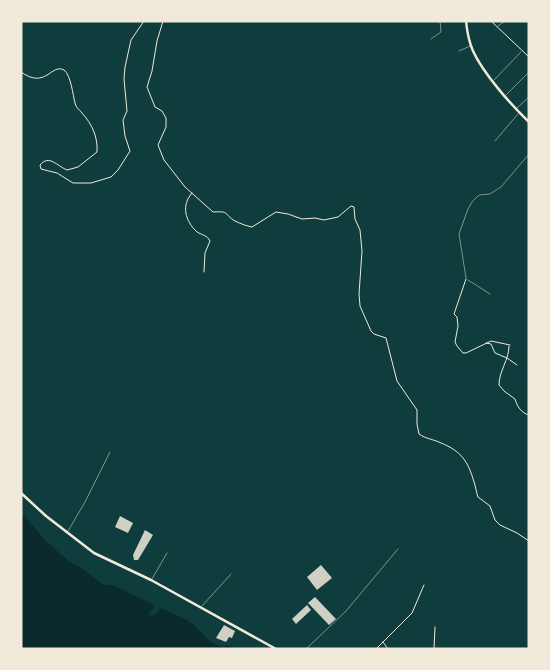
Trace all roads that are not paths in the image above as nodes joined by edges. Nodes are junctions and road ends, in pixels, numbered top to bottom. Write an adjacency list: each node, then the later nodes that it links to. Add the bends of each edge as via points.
1 (144, 21): 13 (street, via 131,40 124,67 127,111 123,120 130,151 111,177 90,183 73,183 57,173 41,169 41,163 47,160 66,170 78,166 97,152 98,141 89,122 76,107 64,70 33,80)
2 (163, 21): 23 (street, via 147,87 156,107 166,118 166,127 158,145 160,152)
3 (440, 21): 8 (lane, via 441,32)
4 (466, 21): 9 (main road)
5 (492, 21): 7 (street)
6 (505, 21): 7 (lane)
7 (497, 27): 10 (street)
8 (431, 39)
9 (471, 45): 11 (lane); 15 (main road)
10 (522, 50): 12 (street); 15 (lane)
11 (459, 51)
12 (529, 57)
13 (21, 72)
14 (529, 72): 16 (lane)
15 (493, 80): 16 (main road)
16 (505, 96): 18 (main road)
17 (529, 97): 18 (lane)
18 (516, 109): 19 (main road)
19 (520, 113): 20 (main road); 21 (lane)
20 (529, 122)
21 (495, 141)
22 (529, 154): 25 (lane, via 501,187 479,196 468,209 459,234)
23 (192, 193): 24 (street, via 184,209 187,217 196,231 210,240); 34 (street, via 213,212 228,213 233,220 252,227 276,212 302,219 324,220 338,217 354,207 362,251 358,294 362,311 370,331 386,338 397,381 417,410 419,434 459,452 475,483 478,498 490,506 495,520)
24 (204, 272)
25 (466, 279): 26 (lane); 27 (street, via 455,309 458,326 455,342 463,353)
26 (490, 294)
27 (486, 343): 28 (street, via 491,344 495,353); 28 (street, via 494,341 509,345)
28 (507, 358): 29 (street); 30 (street, via 499,385 515,398 523,413)
29 (516, 365)
30 (529, 415)
31 (110, 452): 33 (lane)
32 (21, 493): 33 (main road)
33 (67, 533): 38 (main road, via 108,561)
34 (529, 541)
35 (398, 549): 44 (lane, via 346,611)
36 (167, 553): 38 (lane)
37 (231, 574): 40 (lane)
38 (151, 580): 40 (main road)
39 (424, 585): 42 (street, via 412,613)
40 (201, 607): 43 (main road)
41 (435, 627): 47 (street)
42 (383, 642): 45 (street); 46 (street)
43 (276, 649)
44 (306, 649)
45 (376, 649)
46 (388, 649)
47 (434, 649)

